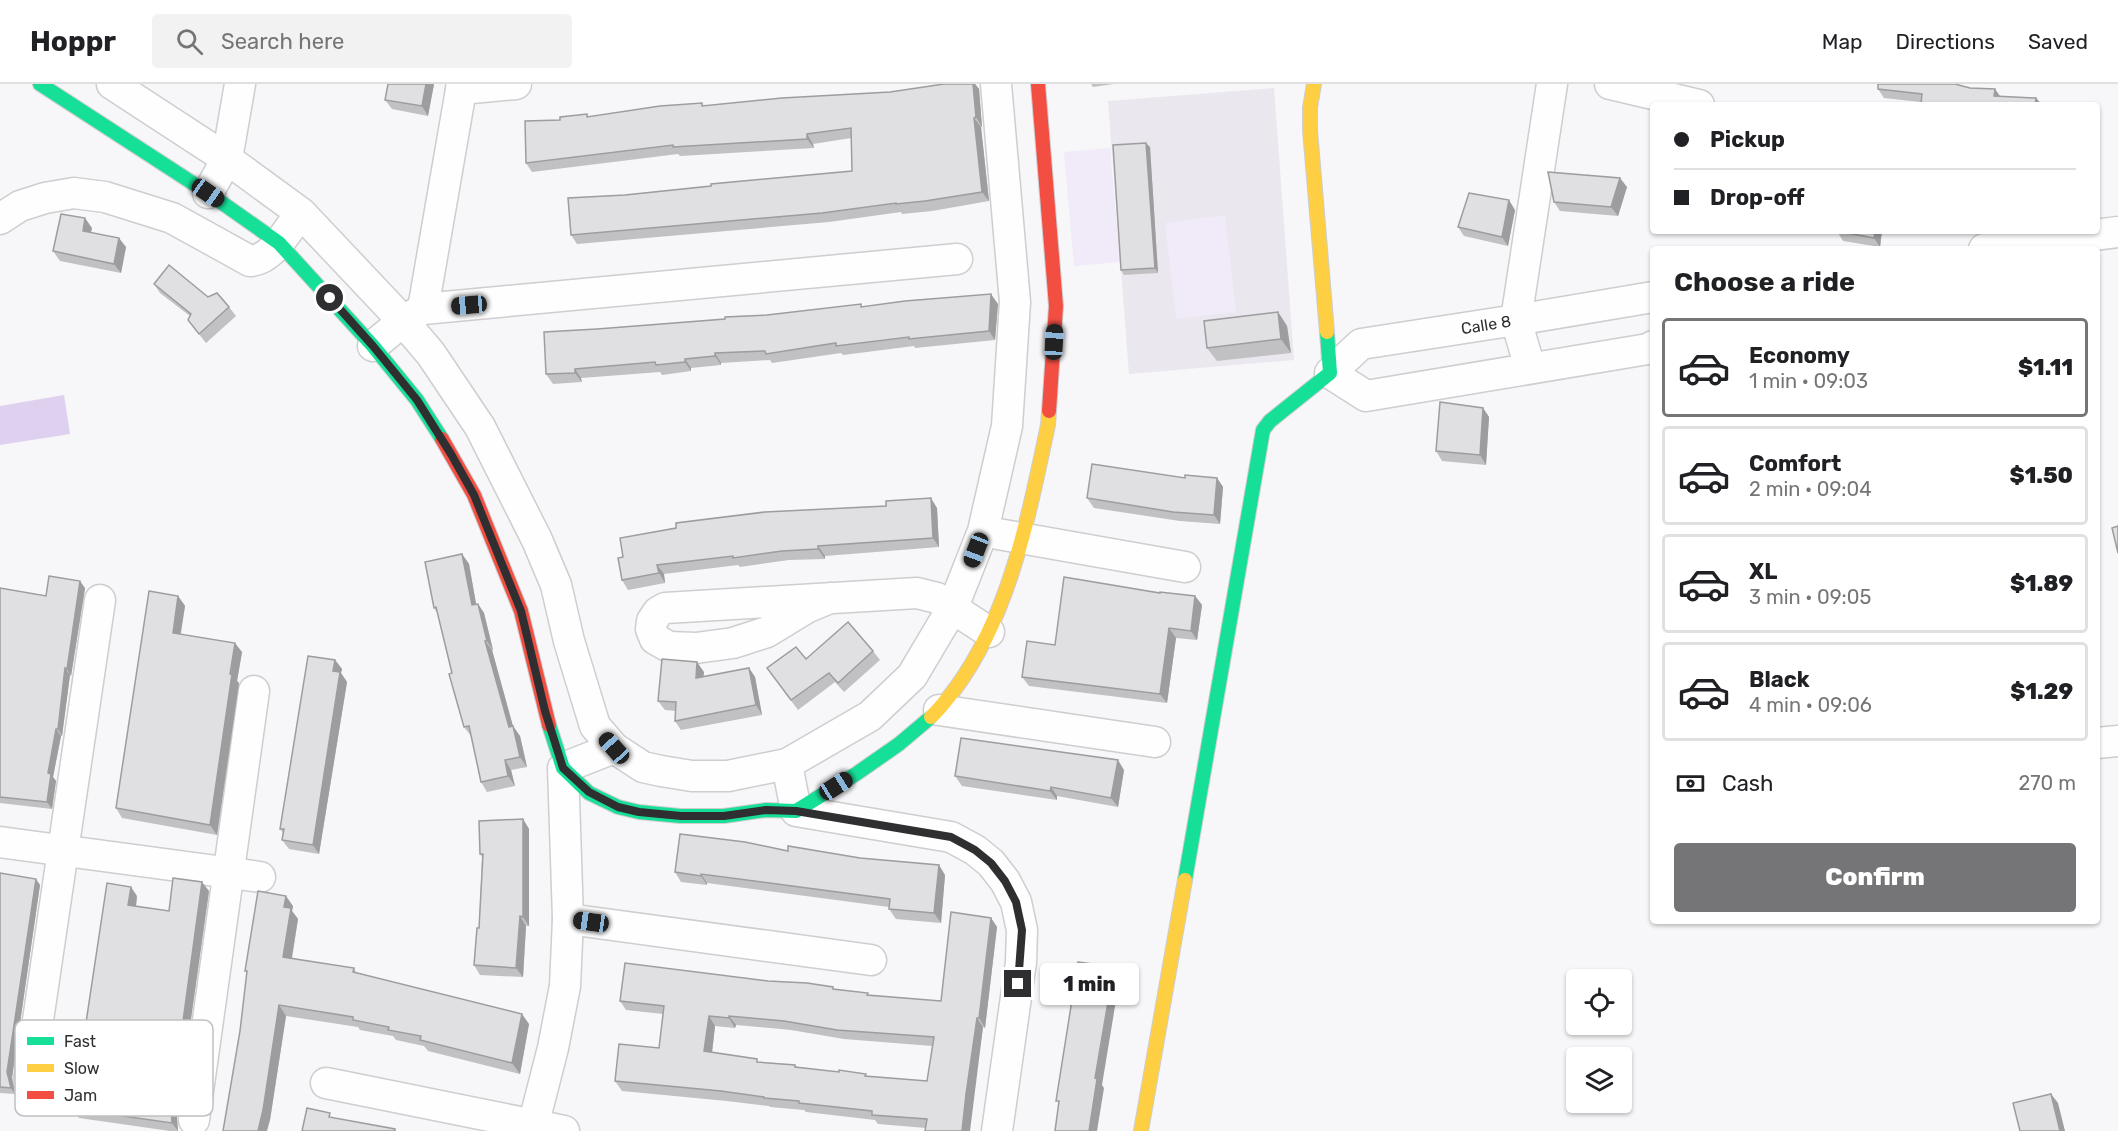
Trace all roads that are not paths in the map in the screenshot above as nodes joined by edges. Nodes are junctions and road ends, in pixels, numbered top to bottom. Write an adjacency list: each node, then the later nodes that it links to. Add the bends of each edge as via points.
1 (39, 84): 13 (street)
2 (112, 84): 12 (street)
3 (240, 84): 12 (street)
4 (516, 84): 10 (street)
5 (996, 84): 31 (street, via 1015,302)
6 (1038, 84): 30 (street, via 1056,306)
7 (1314, 84): 29 (street, via 1310,130)
8 (1552, 84): 25 (street)
9 (1610, 84): 11 (street)
10 (462, 86): 24 (street)
11 (1686, 102)
12 (227, 159): 13 (street); 14 (street)
13 (208, 193): 20 (street)
14 (301, 213): 20 (street); 24 (street)
15 (2100, 213): 17 (street)
16 (0, 219): 20 (street, via 20,206 74,193 105,197 172,218 250,261 264,257)
17 (2118, 231): 18 (street)
18 (2100, 233)
19 (2096, 234): 21 (street)
20 (279, 243): 26 (street)
21 (2006, 246)
22 (957, 260): 24 (street)
23 (1650, 298): 25 (street, Calle 8)
24 (413, 315): 26 (street); 32 (street, via 431,354 480,427)
25 (1516, 320): 28 (street); 29 (street, Calle 8, via 1361,344)
26 (373, 346): 33 (street, via 417,400)
27 (1650, 348): 28 (street)
28 (1530, 368): 29 (street, via 1366,396)
29 (1330, 373): 66 (street, via 1263,430)
30 (1048, 425): 31 (street); 35 (street)
31 (1007, 426): 34 (street)
32 (508, 483): 33 (street); 48 (street, via 556,585 595,726)
33 (474, 495): 50 (street, via 521,611)
34 (983, 531): 35 (street); 40 (street)
35 (1023, 539): 36 (street); 41 (street)
36 (1185, 567)
37 (830, 598): 39 (street); 40 (street, via 917,593 937,597); 42 (street, via 767,632 733,643)
38 (100, 600): 53 (street)
39 (727, 605): 42 (street); 42 (street, via 665,608 654,617 651,629 658,642 669,647)
40 (953, 607): 41 (street); 49 (street, via 912,676 870,716)
41 (989, 632): 44 (street, via 969,670)
42 (696, 648)
43 (254, 691): 54 (street)
44 (939, 710): 46 (street); 51 (street, via 890,750)
45 (2118, 741): 47 (street)
46 (1155, 742)
47 (2100, 742)
48 (614, 748): 49 (street, via 643,767 692,776 728,776); 50 (street)
49 (786, 764): 51 (street)
50 (563, 768): 51 (street, via 589,792 618,807 639,812 724,816 766,810); 56 (street)
51 (796, 811): 65 (street, via 951,837 991,863 1005,881 1016,902 1022,930 1021,962)
52 (0, 842): 53 (street)
53 (63, 850): 54 (street); 58 (street)
54 (229, 873): 55 (street); 59 (street)
55 (260, 877)
56 (568, 919): 57 (street); 63 (street, via 565,986)
57 (871, 960)
58 (39, 1020)
59 (208, 1020)
60 (326, 1083): 63 (street)
61 (195, 1116): 62 (street)
62 (194, 1120)
63 (533, 1126): 64 (street)
64 (564, 1131)
65 (997, 1131)
66 (1141, 1131)

